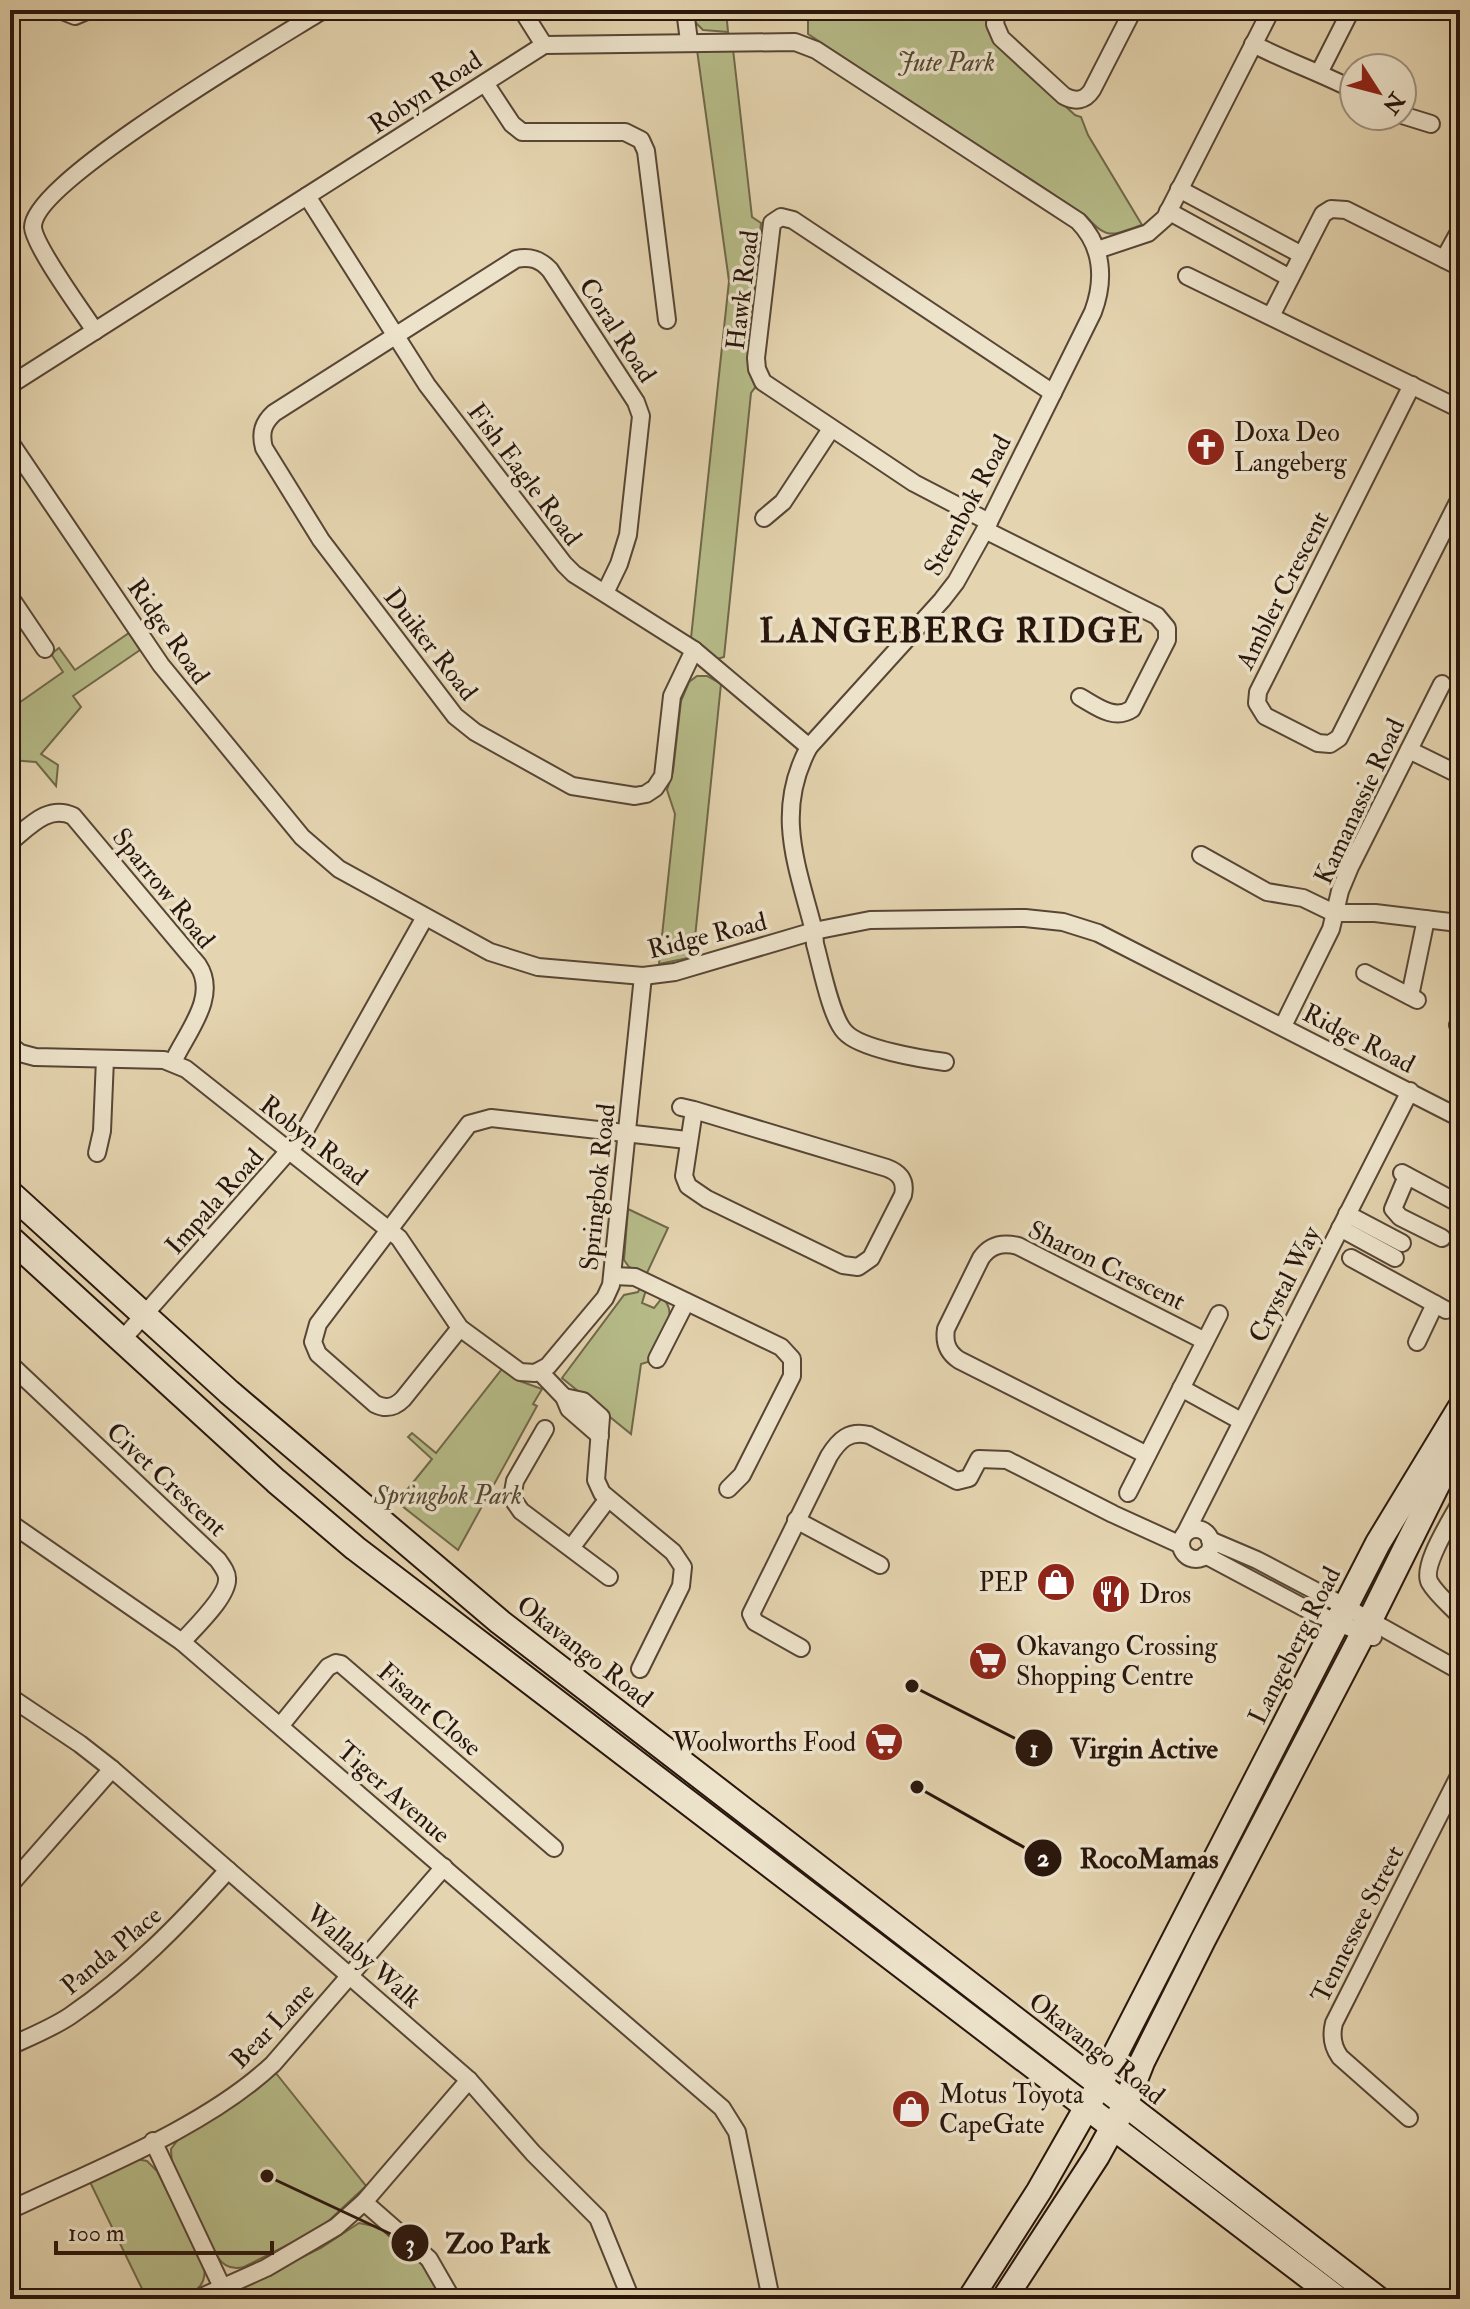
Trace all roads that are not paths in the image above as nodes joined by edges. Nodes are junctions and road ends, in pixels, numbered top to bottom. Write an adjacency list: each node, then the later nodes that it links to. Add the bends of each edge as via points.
1 (60, 10): 2 (street, via 75,16)
2 (89, 10)
3 (323, 10): 30 (street, via 112,144 38,211 33,223 38,242)
4 (522, 10): 12 (street)
5 (685, 10): 10 (street)
6 (997, 10): 7 (street, via 1001,38 1075,100 1092,90)
7 (1133, 10)
8 (1271, 10): 11 (street)
9 (1351, 10): 13 (street)
10 (689, 41): 12 (street); 22 (street, via 809,45 1078,221)
11 (1253, 44): 13 (street); 18 (street)
12 (544, 45): 15 (street, Robyn Road)
13 (1319, 73): 14 (street)
14 (1338, 82)
15 (485, 83): 19 (street, Robyn Road); 29 (street, via 522,132 625,132 641,140)
16 (1418, 120): 17 (street)
17 (1431, 124)
18 (1179, 189): 20 (street); 23 (street)
19 (307, 196): 30 (street, Robyn Road); 31 (street, Fish Eagle Road)
20 (1168, 211): 22 (street, via 1148,233); 27 (street)
21 (1460, 230): 24 (street)
22 (1097, 250): 34 (street, Steenbok Road, via 1098,301)
23 (1302, 255): 24 (street, via 1323,214 1338,208); 27 (street)
24 (1444, 259): 25 (street)
25 (1460, 267)
26 (1187, 276): 28 (street)
27 (1290, 278): 28 (street)
28 (1271, 316): 33 (street)
29 (667, 320)
30 (95, 331): 32 (street, Robyn Road)
31 (396, 335): 41 (street, Fish Eagle Road, via 427,385 564,564); 41 (street, Coral Road, via 516,259 532,258 550,270 641,416 628,535); 44 (street, Duiker Road, via 274,413 264,424 262,442 321,540 455,716 572,786 646,794 663,776 672,696)
32 (10, 385)
33 (1412, 385): 35 (street); 38 (street, Ambler Crescent, via 1258,692 1257,703 1265,716 1318,743 1339,738)
34 (1053, 393): 36 (street, Hawk Road, via 793,220 781,217 770,231 757,369 769,388); 40 (street, Steenbok Road)
35 (1460, 409)
36 (831, 429): 39 (street, via 783,502); 40 (street, Hawk Road)
37 (10, 442): 53 (street, Ridge Road, via 161,665 292,826 339,869)
38 (1460, 498)
39 (764, 518)
40 (987, 526): 46 (street, Hawk Road, via 1164,624 1167,640 1132,709 1112,714); 47 (street, Steenbok Road, via 947,594)
41 (605, 593): 44 (street, Fish Eagle Road)
42 (10, 597): 43 (street)
43 (45, 649)
44 (694, 650): 47 (street, Fish Eagle Road)
45 (1442, 684): 48 (street, Kamanassie Road)
46 (1080, 697)
47 (809, 747): 56 (street, Steenbok Road, via 793,784 789,829)
48 (1409, 750): 49 (street); 52 (street, Kamanassie Road, via 1350,867)
49 (1460, 775)
50 (10, 842): 62 (street, Sparrow Road, via 50,812 73,816 198,965 205,995)
51 (1201, 855): 52 (street, via 1267,892 1303,898)
52 (1334, 913): 54 (street); 59 (street, Kamanassie Road, via 1320,955)
53 (425, 917): 58 (street, Ridge Road, via 526,965); 68 (street, Impala Road)
54 (1426, 919): 55 (street); 57 (street, via 1415,998)
55 (1460, 926)
56 (814, 931): 58 (street, Ridge Road, via 675,972); 59 (street, Ridge Road, via 870,920 943,917 1063,922 1098,933); 63 (street, Steenbok Road, via 844,1032 861,1042)
57 (1365, 973)
58 (643, 976): 66 (street, Springbok Road)
59 (1283, 1026): 64 (street, Ridge Road)
60 (10, 1045): 61 (street, via 35,1057)
61 (105, 1059): 62 (street); 69 (street)
62 (173, 1062): 68 (street, Robyn Road)
63 (945, 1062)
64 (1410, 1091): 65 (street, Ridge Road); 72 (street, Crystal Way)
65 (1460, 1118)
66 (626, 1131): 67 (street); 74 (street, via 478,1120 465,1128); 79 (street, Springbok Road)
67 (687, 1140): 67 (street, via 684,1176 695,1192 849,1268 871,1258 904,1190 901,1176 887,1168 687,1109)
68 (291, 1151): 74 (street, Robyn Road); 83 (street, Impala Road)
69 (97, 1153)
70 (10, 1193): 83 (main road, Okavango Road)
71 (1458, 1203): 73 (street, via 1404,1175 1393,1209)
72 (1344, 1221): 77 (street); 93 (street, Crystal Way)
73 (1411, 1223): 76 (street); 77 (street)
74 (389, 1230): 84 (street, Robyn Road); 84 (street, via 315,1330 318,1354 375,1404 391,1407)
75 (10, 1238): 85 (main road, Okavango Road)
76 (1442, 1238)
77 (1398, 1251): 80 (street)
78 (1351, 1258): 80 (street)
79 (614, 1276): 81 (street, via 635,1277); 90 (street, Springbok Road, via 605,1298)
80 (1386, 1276): 87 (street, via 1441,1307)
81 (686, 1302): 88 (street); 97 (street, via 781,1347 793,1363 792,1376 742,1475)
82 (1219, 1314): 86 (street, Sharon Crescent)
83 (145, 1315): 85 (street, Impala Road); 125 (main road, Okavango Road, via 500,1622)
84 (460, 1328): 90 (street, Robyn Road, via 520,1372)
85 (121, 1341): 127 (main road, Okavango Road, via 355,1548)
86 (1205, 1341): 91 (street, Sharon Crescent); 96 (street, Sharon Crescent, via 1018,1246 998,1244 981,1258 946,1329 949,1352)
87 (1417, 1342)
88 (657, 1359)
89 (10, 1364): 110 (street, Civet Crescent, via 218,1560 228,1579 226,1588)
90 (538, 1373): 99 (street, via 600,1436 596,1480)
91 (1181, 1388): 93 (street); 96 (street, Sharon Crescent)
92 (1460, 1408): 107 (main road, Langeberg Road, via 1394,1514)
93 (1241, 1421): 103 (street, Crystal Way, via 1203,1500)
94 (545, 1429): 104 (street, via 515,1481 512,1498 521,1511)
95 (1460, 1439): 109 (main road, Langeberg Road)
96 (1147, 1455): 98 (street, Sharon Crescent)
97 (728, 1489)
98 (1128, 1493)
99 (607, 1500): 104 (street); 112 (street, via 673,1552 683,1567 681,1586)
100 (1460, 1503): 108 (street, via 1428,1575)
101 (796, 1520): 103 (street, via 837,1443 863,1434 957,1481 969,1478 979,1459 1007,1460 1133,1524 1162,1536); 105 (street); 111 (street, via 751,1614 755,1622)
102 (10, 1523): 110 (street, Tiger Avenue)
103 (1194, 1539): 107 (street, via 1310,1611)
104 (571, 1548): 106 (street)
105 (880, 1565)
106 (609, 1577)
107 (1342, 1614): 109 (street); 125 (main road, Langeberg Road)
108 (1460, 1616)
109 (1366, 1628): 113 (street, via 1413,1644); 126 (main road, Langeberg Road, via 1203,1940)
110 (182, 1642): 115 (street, Tiger Avenue)
111 (801, 1648)
112 (640, 1669)
113 (1460, 1671)
114 (10, 1697): 116 (street, Wallaby Walk)
115 (281, 1725): 118 (street, Fisant Close, via 328,1667 341,1664); 119 (street, Tiger Avenue)
116 (112, 1769): 120 (street, Wallaby Walk); 121 (street)
117 (1460, 1774): 128 (street, Tennessee Street, via 1332,2031 1340,2057)
118 (554, 1848)
119 (444, 1867): 122 (street, Bear Lane); 137 (street, Tiger Avenue, via 730,2118)
120 (228, 1870): 122 (street, Wallaby Walk); 123 (street, Panda Place, via 174,1931 119,1979 68,2017)
121 (10, 1885)
122 (351, 1976): 124 (street, Wallaby Walk); 130 (street, Bear Lane, via 250,2086)
123 (10, 2046)
124 (469, 2080): 131 (street); 136 (street, Wallaby Walk, via 598,2218)
125 (1100, 2084): 126 (main road, Okavango Road); 127 (main road, Langeberg Road)
126 (1125, 2105): 129 (main road, Langeberg Road); 141 (main road, Okavango Road)
127 (1086, 2108): 129 (main road, Okavango Road); 138 (main road, Langeberg Road)
128 (1409, 2118)
129 (1112, 2129): 139 (main road, Langeberg Road); 140 (main road, Okavango Road)
130 (153, 2141): 132 (street, Bear Lane); 133 (street)
131 (364, 2202): 133 (street, via 302,2249); 135 (street, via 429,2259)
132 (10, 2210)
133 (222, 2287): 134 (street)
134 (197, 2299)
135 (452, 2299)
136 (631, 2299)
137 (771, 2299)
138 (970, 2299)
139 (1004, 2299)
140 (1338, 2299)
141 (1378, 2299)

